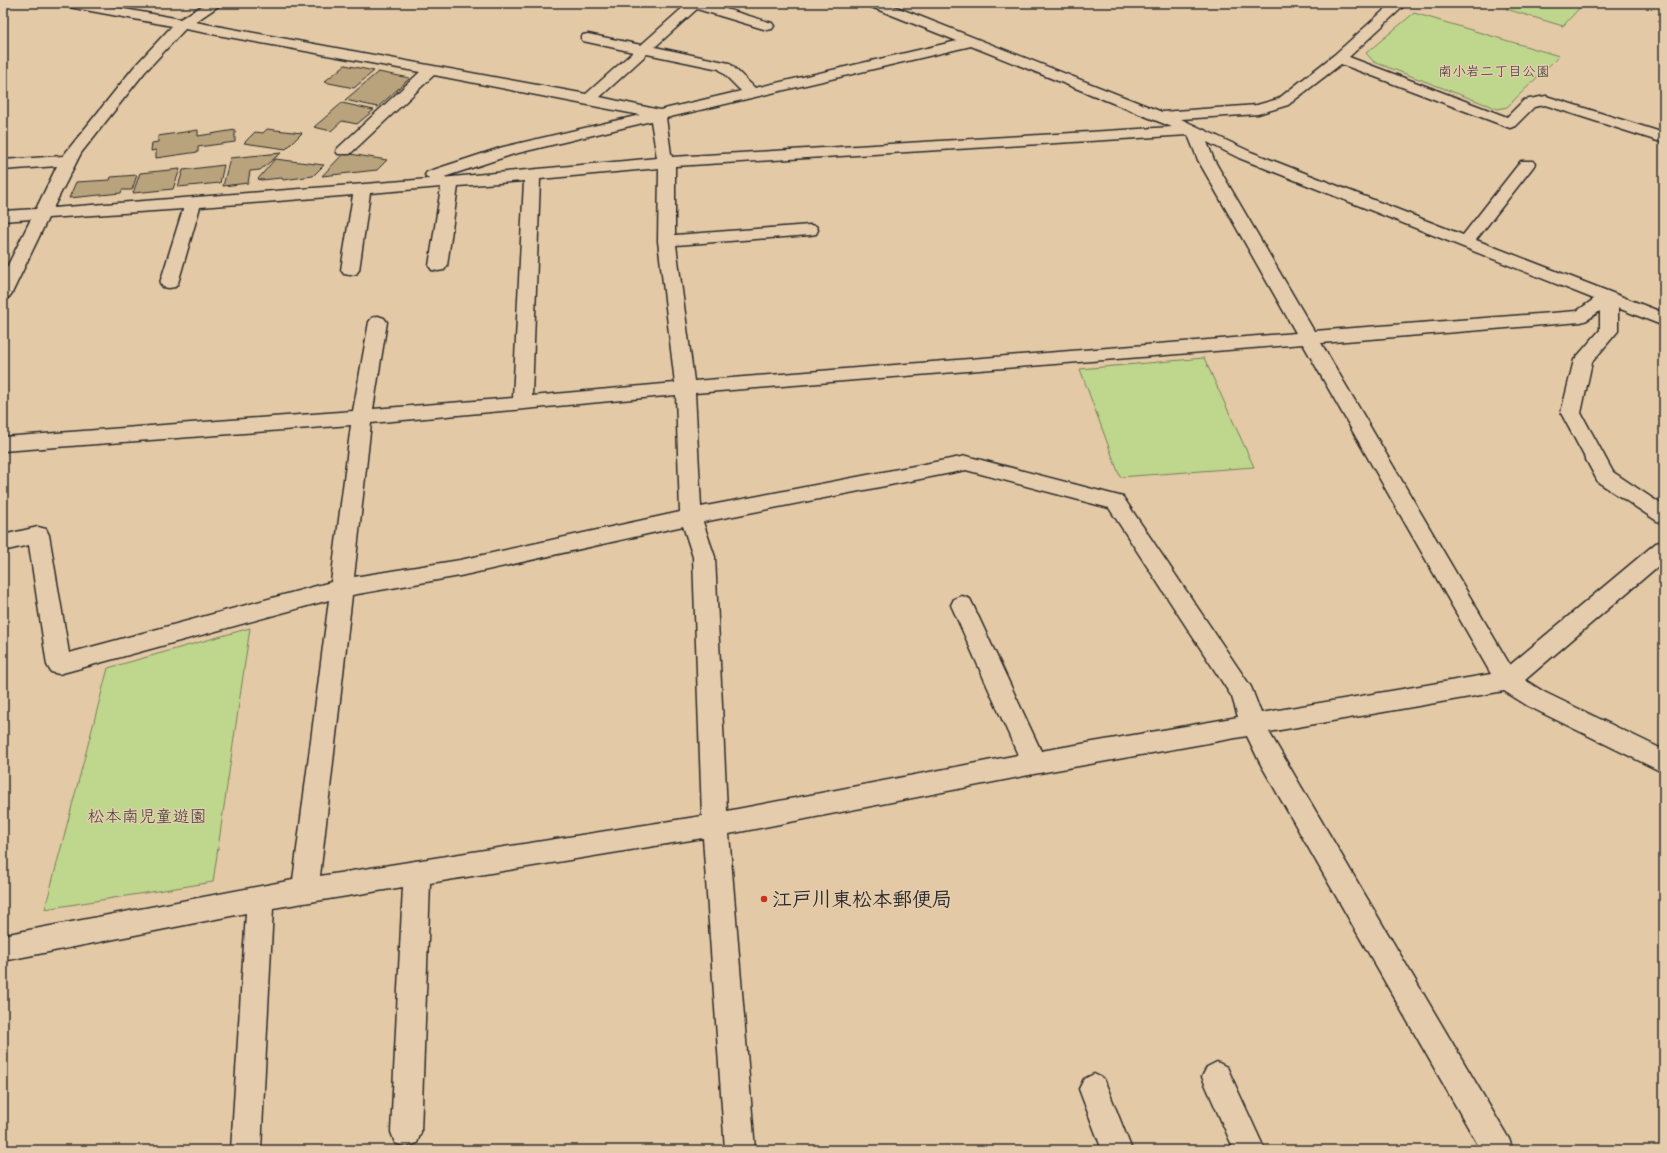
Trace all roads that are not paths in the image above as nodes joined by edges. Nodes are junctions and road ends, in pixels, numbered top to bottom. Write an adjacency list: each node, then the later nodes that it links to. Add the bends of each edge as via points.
1 (69, 3): 6 (street)
2 (216, 3): 6 (street)
3 (695, 3): 7 (street); 10 (street)
4 (874, 3): 9 (street)
5 (1400, 3): 11 (street)
6 (182, 24): 12 (street); 20 (street, via 139,70)
7 (766, 26)
8 (588, 38): 10 (street)
9 (971, 42): 13 (street); 16 (street)
10 (644, 49): 13 (street, via 724,66); 14 (street)
11 (1339, 58): 16 (street, via 1283,102 1258,109); 18 (street, via 1510,123 1529,103 1546,100)
12 (431, 70): 14 (street); 19 (street)
13 (751, 93): 15 (street)
14 (589, 99): 15 (street)
15 (658, 114): 21 (street, via 663,154); 26 (street, via 509,150)
16 (1159, 116): 17 (street)
17 (1194, 130): 21 (street); 33 (street, via 1245,155); 41 (street, via 1206,160)
18 (1664, 138)
19 (344, 151)
20 (68, 160): 23 (street); 29 (street)
21 (667, 162): 24 (street); 32 (street)
22 (1527, 164): 33 (street)
23 (3, 165)
24 (532, 175): 25 (street); 43 (street)
25 (450, 182): 26 (street); 34 (street)
26 (401, 186): 27 (street)
27 (362, 189): 28 (street); 35 (street)
28 (193, 203): 29 (street); 36 (street)
29 (43, 213): 30 (street); 37 (street)
30 (3, 216)
31 (810, 230): 32 (street)
32 (667, 241): 42 (street)
33 (1466, 242): 38 (street)
34 (438, 266)
35 (350, 270)
36 (169, 283)
37 (3, 293)
38 (1609, 297): 39 (street); 41 (street, via 1581,316); 46 (street, via 1609,331 1583,360 1571,413 1605,478)
39 (1664, 320)
40 (378, 322): 44 (street)
41 (1309, 338): 42 (street); 52 (street)
42 (685, 387): 43 (street); 47 (street)
43 (522, 404): 44 (street)
44 (362, 417): 45 (street); 50 (street)
45 (3, 444)
46 (1664, 516)
47 (691, 517): 50 (street, via 460,568); 53 (street, via 966,463 1116,502 1243,694); 56 (street, via 704,556)
48 (3, 544): 50 (street, via 38,536 59,665)
49 (1664, 549): 52 (street)
50 (342, 588): 58 (street)
51 (962, 605): 55 (street)
52 (1507, 681): 53 (street); 54 (street)
53 (1253, 725): 55 (street); 68 (street)
54 (1664, 762)
55 (1034, 763): 56 (street)
56 (715, 825): 57 (street); 65 (street)
57 (417, 873): 58 (street); 63 (street)
58 (304, 890): 59 (street)
59 (260, 898): 60 (street); 64 (street)
60 (3, 948)
61 (1217, 1077): 67 (street)
62 (1094, 1089): 66 (street)
63 (406, 1132)
64 (246, 1150)
65 (740, 1150)
66 (1117, 1150)
67 (1250, 1150)
68 (1498, 1150)

